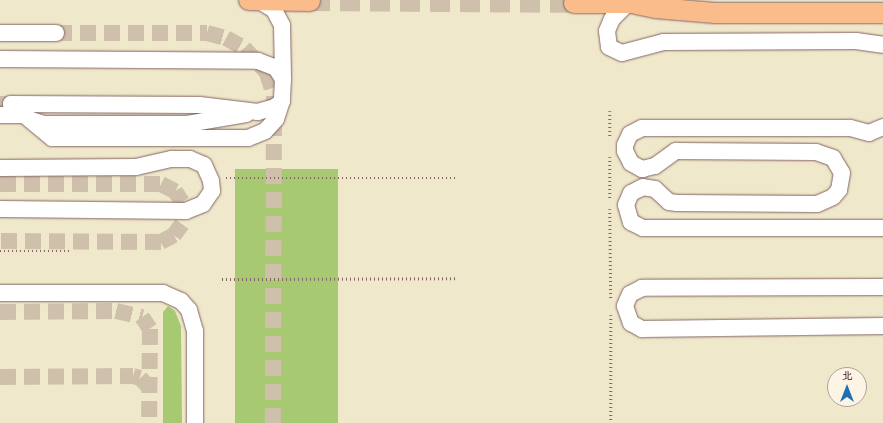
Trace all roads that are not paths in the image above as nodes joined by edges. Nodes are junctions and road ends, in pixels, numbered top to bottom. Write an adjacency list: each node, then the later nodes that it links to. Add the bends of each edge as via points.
1 (249, 0): 2 (main road)
2 (258, 0): 5 (main road); 14 (street, via 274,10 282,25)
3 (696, 0): 7 (main road)
4 (851, 1): 8 (main road)
5 (310, 2)
6 (574, 3): 7 (main road)
7 (631, 4): 9 (main road, via 715,12); 12 (street, via 612,19 607,31 609,47 622,53 664,42 856,41)
8 (883, 6)
9 (883, 12)
10 (0, 33): 11 (street)
11 (56, 33)
12 (883, 45)
13 (0, 59): 14 (street, via 247,60 270,64)
14 (283, 79): 15 (street)
15 (282, 101): 17 (street, via 265,111); 18 (street, via 273,122 265,131 253,137 62,139 45,134)
16 (5, 110): 17 (street, via 199,105); 18 (street)
17 (254, 112): 18 (street, via 203,123 182,124 44,124)
18 (28, 118)
19 (883, 126): 22 (street, via 869,133 850,128 642,128 630,134 625,145 627,158 642,168 655,166 676,151 816,152 833,158 842,173 839,190 833,197 817,204 676,203 669,202 656,189 643,187 631,193 626,205 631,222 643,228)
20 (0, 168): 21 (street, bridge, via 131,167 172,159 190,159 204,166 211,181 212,191 203,204 186,211)
21 (0, 209)
22 (883, 228)
23 (883, 287): 25 (street, via 642,288 630,294 625,312 631,323 642,329)
24 (0, 293): 26 (street, via 163,293 181,301 189,310 195,331)
25 (883, 326)
26 (195, 423)

